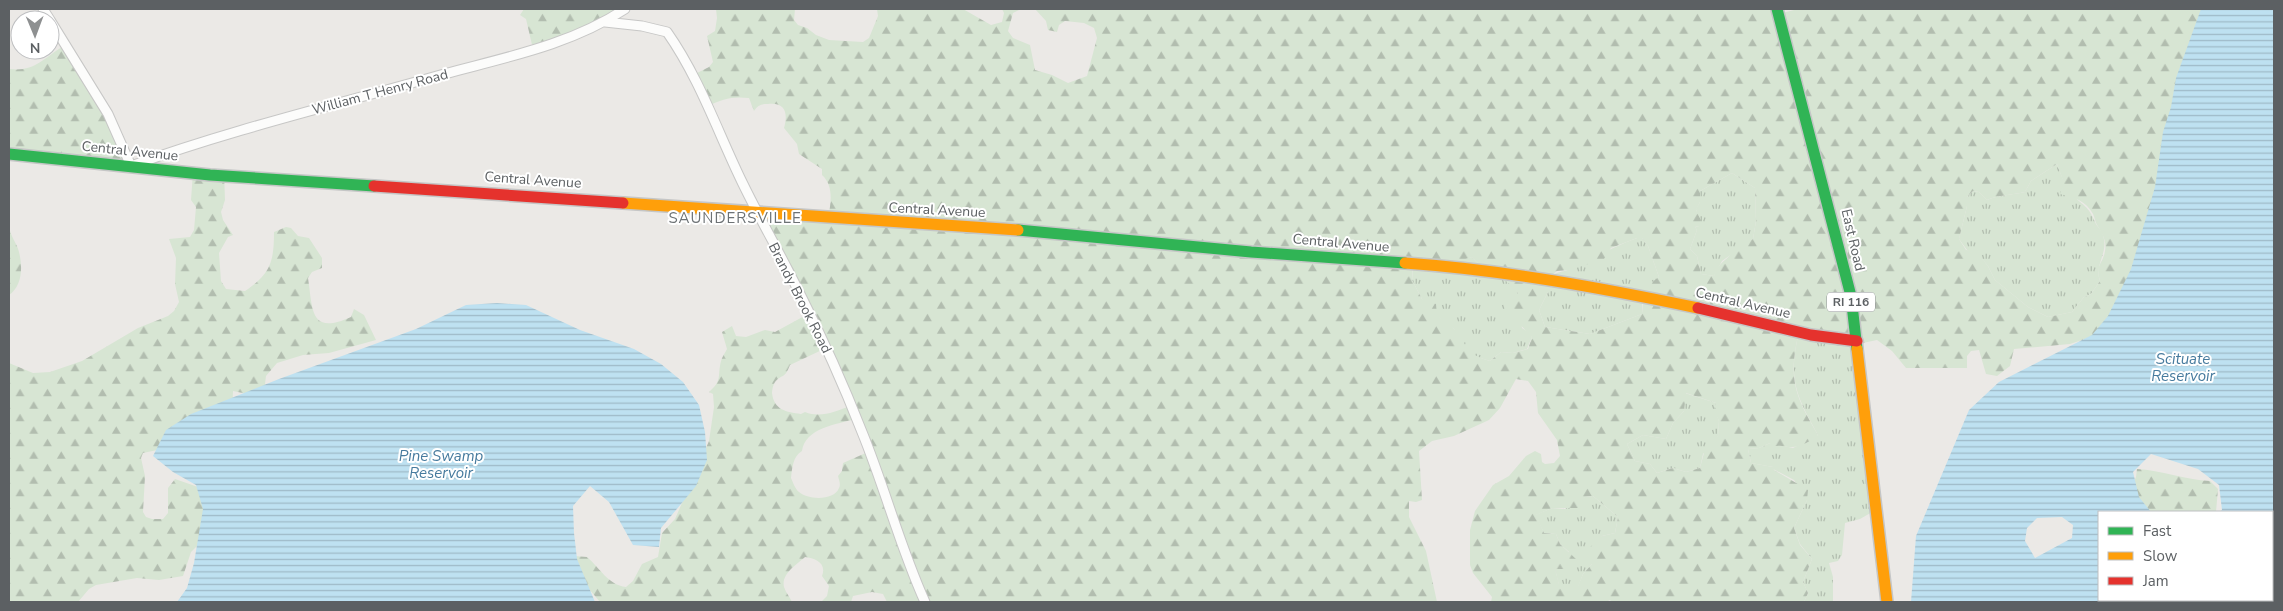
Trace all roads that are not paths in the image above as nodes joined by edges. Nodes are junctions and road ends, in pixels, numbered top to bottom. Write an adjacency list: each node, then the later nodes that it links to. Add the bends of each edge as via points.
1 (625, 9): 3 (street, William T Henry Road)
2 (1777, 9): 8 (street, East Road / RI 116, via 1843,262)
3 (606, 22): 6 (street, William T Henry Road, via 570,39 522,54 264,124); 7 (street, Brandy Brook Road, via 667,32 698,84)
4 (60, 36): 6 (street, via 108,114)
5 (9, 154): 6 (street, Central Avenue)
6 (131, 166): 7 (street, Central Avenue)
7 (757, 212): 8 (street, Central Avenue, via 1004,228 1251,252 1423,264 1528,277 1637,296 1811,335); 9 (street, Brandy Brook Road, via 800,294 863,433 911,572)
8 (1857, 341): 10 (street, East Road / RI 116)
9 (925, 602)
10 (1887, 602)

